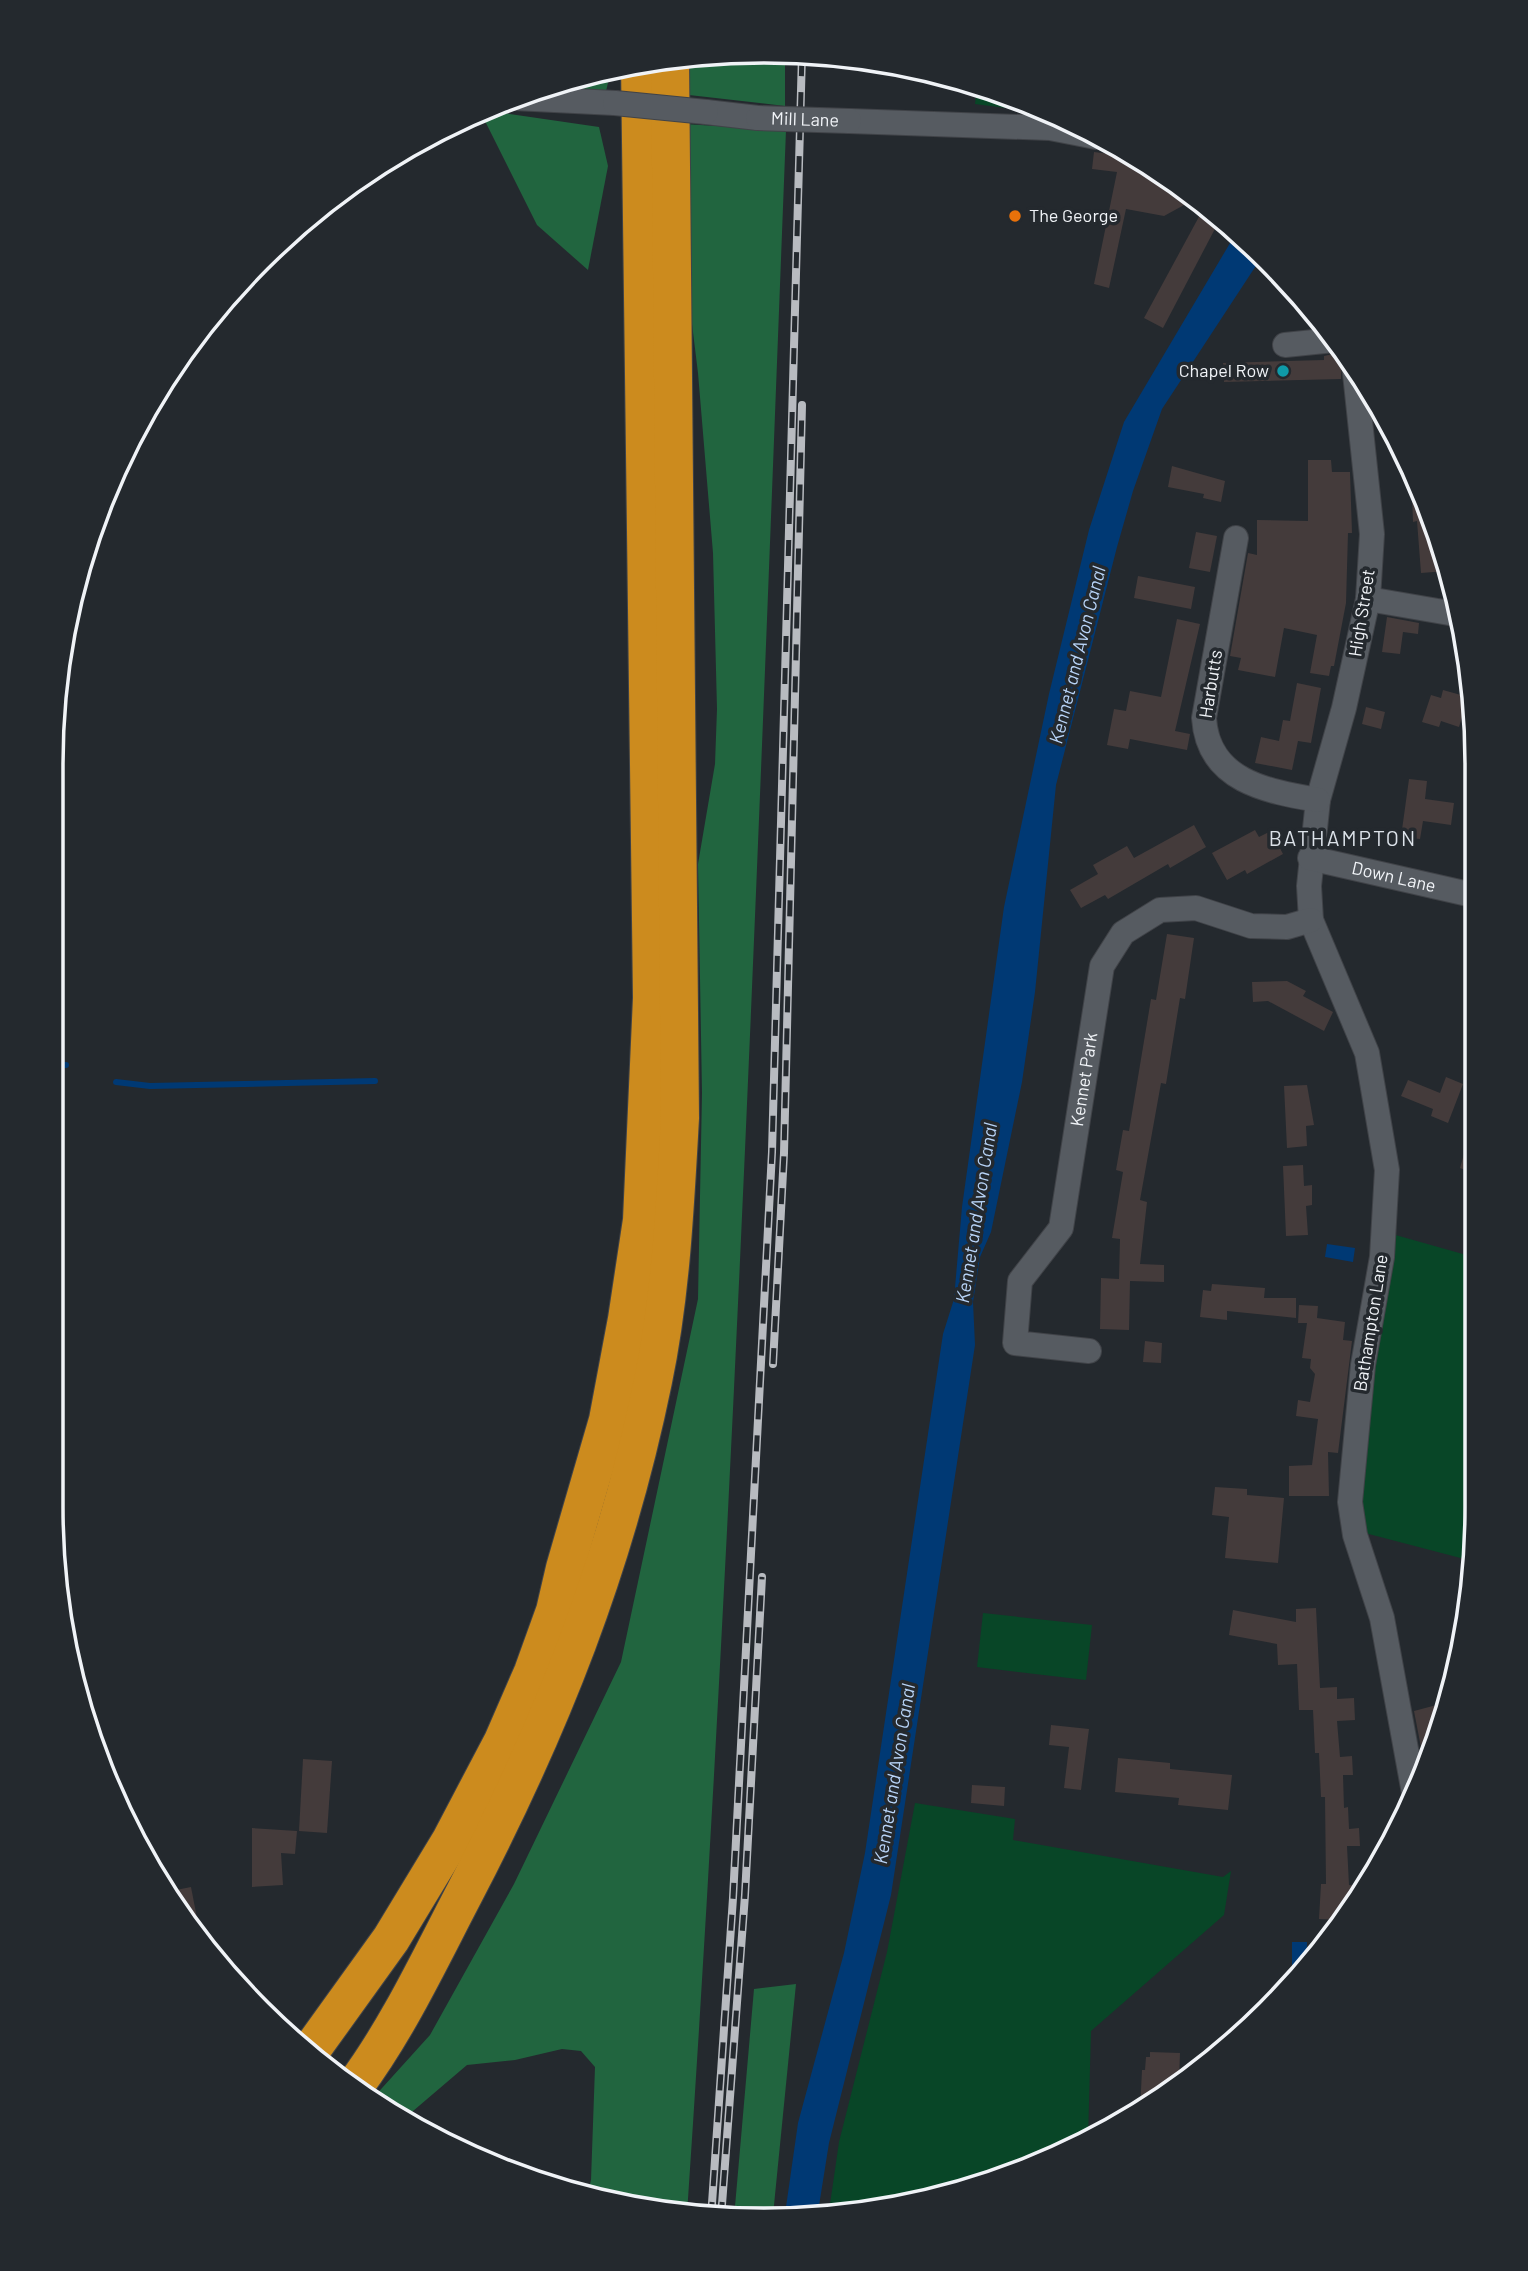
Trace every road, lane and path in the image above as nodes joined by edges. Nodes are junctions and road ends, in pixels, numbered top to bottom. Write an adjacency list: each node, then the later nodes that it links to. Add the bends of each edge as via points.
1 (670, 69): 18 (highway, via 680,1118 668,1273 653,1380 606,1564 577,1650)
2 (640, 74): 16 (highway, via 652,998 649,1122 642,1220 608,1420)
3 (541, 99): 4 (street, Mill Lane, bridge, via 758,118 920,121)
4 (1065, 131)
5 (1323, 341): 6 (street)
6 (1285, 345)
7 (1357, 391): 9 (street, High Street, via 1372,534)
8 (1236, 538): 11 (street, Harbutts, via 1204,718 1205,737 1215,757 1241,779 1274,793)
9 (1368, 599): 10 (street); 11 (street, High Street)
10 (1448, 613)
11 (1318, 800): 12 (street, High Street)
12 (1310, 858): 13 (street, Down Lane); 14 (street, Bathampton Lane)
13 (1465, 893)
14 (1311, 920): 15 (street, Kennet Park, via 1287,927 1251,926 1196,908 1160,910 1123,933 1102,966 1061,1228 1020,1281 1015,1343); 17 (street, Bathampton Lane, via 1367,1053 1387,1170 1382,1257 1363,1365 1350,1502 1355,1535 1382,1618)
15 (1088, 1350)
16 (565, 1568): 19 (highway, via 466,1786 348,1965); 20 (highway, via 555,1611 503,1741 391,1939)
17 (1411, 1777)
18 (483, 1857): 21 (highway, via 402,1989); 22 (highway, via 420,1979)
19 (296, 2029)
20 (315, 2045)
21 (345, 2069)
22 (359, 2079)

